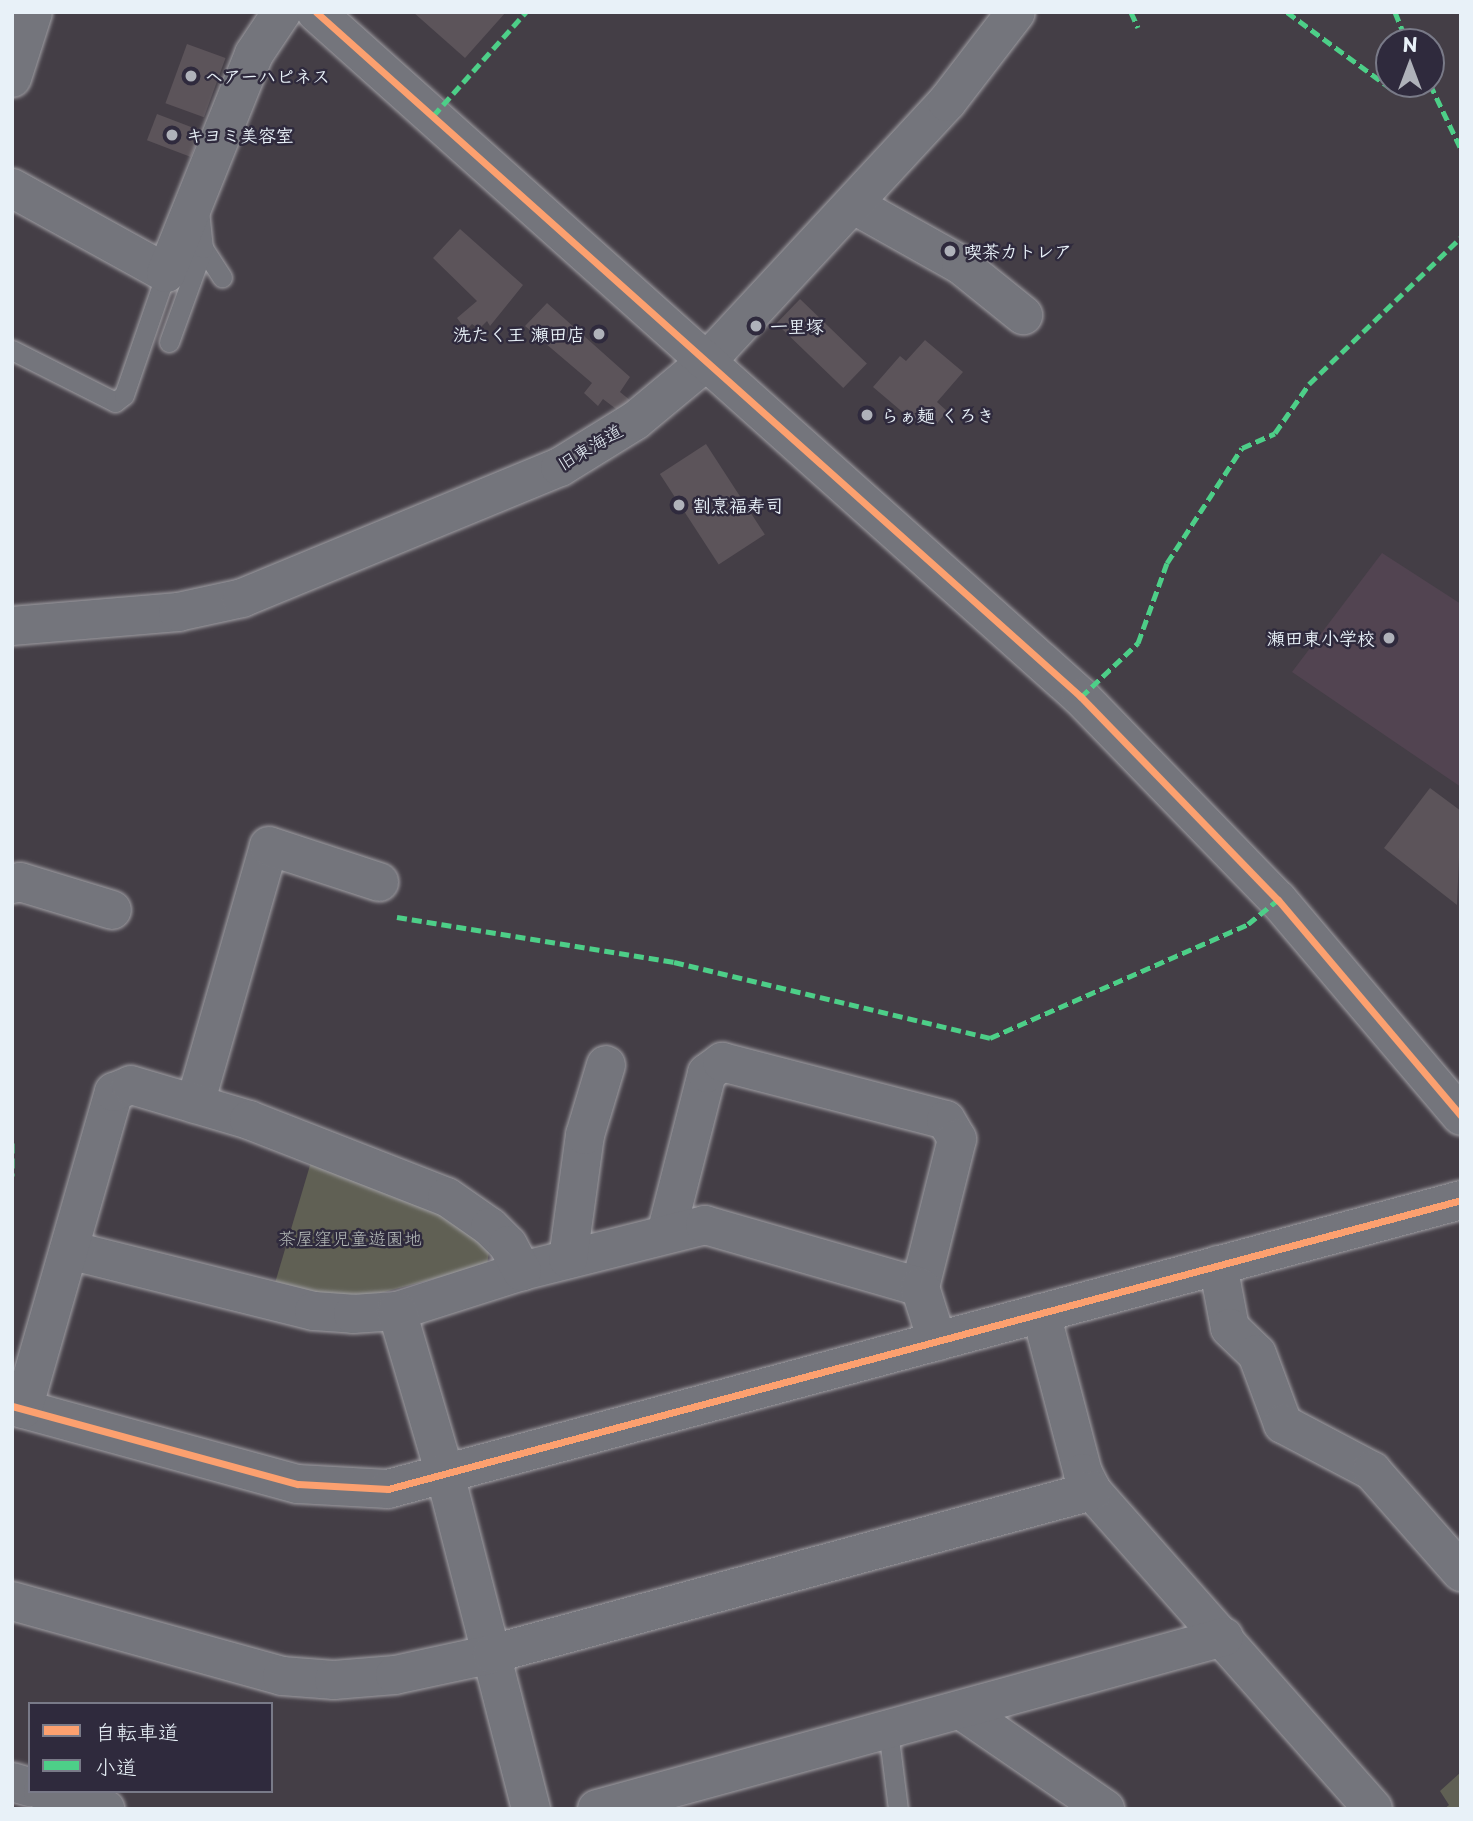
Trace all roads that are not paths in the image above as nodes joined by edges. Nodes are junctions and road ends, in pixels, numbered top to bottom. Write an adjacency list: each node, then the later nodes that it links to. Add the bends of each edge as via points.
1 (33, 12): 5 (street)
2 (282, 12): 7 (street, via 254,54)
3 (316, 12): 15 (street)
4 (1016, 12): 8 (street, 旧東海道, via 947,102)
5 (12, 78)
6 (12, 188): 10 (street)
7 (197, 195): 9 (lane); 10 (street)
8 (854, 205): 12 (street, via 961,265); 15 (street, 旧東海道)
9 (203, 248): 11 (lane); 13 (lane)
10 (166, 273): 14 (lane, via 124,394 115,402)
11 (222, 277)
12 (1023, 315)
13 (169, 342)
14 (12, 350)
15 (707, 361): 16 (street, 旧東海道, via 636,420 560,467 242,597 178,612); 22 (street, via 999,621 1177,793 1347,976)
16 (12, 626)
17 (379, 882): 21 (street, via 268,846)
18 (12, 884): 19 (street, via 20,882)
19 (111, 910)
20 (606, 1065): 26 (street, via 585,1135)
21 (195, 1104): 25 (street, via 131,1085 114,1092); 28 (street, via 249,1120 447,1197 490,1227 508,1245)
22 (1461, 1116)
23 (1461, 1199): 27 (street)
24 (666, 1234): 26 (street); 29 (street, via 705,1225); 29 (street, via 707,1073 722,1062 946,1120 957,1139)
25 (69, 1250): 30 (street, via 314,1311); 33 (street)
26 (568, 1259): 28 (street)
27 (1218, 1265): 31 (street); 36 (street, via 1230,1328 1257,1354 1283,1423 1372,1471)
28 (522, 1271): 30 (street)
29 (920, 1287): 32 (street)
30 (397, 1311): 34 (street)
31 (1041, 1313): 32 (street); 35 (street, via 1083,1473)
32 (937, 1341): 34 (street)
33 (18, 1408): 34 (street, via 298,1484 388,1489)
34 (445, 1474): 39 (street)
35 (1092, 1491): 38 (street); 39 (street)
36 (1461, 1572)
37 (12, 1601): 39 (street, via 282,1676 334,1681 395,1675)
38 (1224, 1637): 40 (street); 48 (street)
39 (492, 1654): 44 (street)
40 (961, 1710): 41 (street); 47 (street)
41 (888, 1730): 45 (street); 46 (lane)
42 (50, 1793): 43 (street)
43 (105, 1809)
44 (531, 1809)
45 (597, 1809)
46 (898, 1809)
47 (1105, 1809)
48 (1373, 1809)

